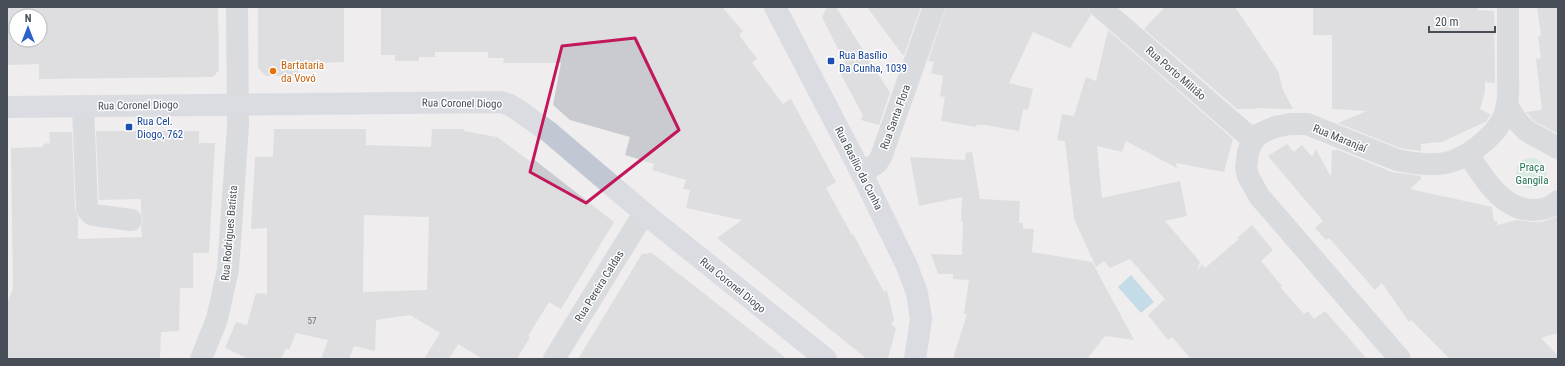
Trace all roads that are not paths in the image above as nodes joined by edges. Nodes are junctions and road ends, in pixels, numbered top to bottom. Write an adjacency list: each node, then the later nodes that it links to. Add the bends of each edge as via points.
1 (237, 7): 6 (street, Rua Rodrigues Batista)
2 (775, 7): 13 (street, Rua Basílio da Cunha)
3 (934, 7): 13 (street, Rua Santa Flora, via 881,157)
4 (1100, 7): 10 (street, Rua Porto Militão)
5 (1508, 7): 8 (street, Rua Maranjaí)
6 (238, 104): 7 (street, Rua Coronel Diogo); 15 (street, Rua Coronel Diogo, via 501,102 510,105 549,132); 18 (street, Rua Rodrigues Batista, via 228,269 217,319)
7 (83, 106): 9 (street, Rua Coronel Diogo); 16 (street, via 87,209 94,216)
8 (1507, 106): 11 (street, via 1526,131); 12 (street, Rua Maranjaí, via 1495,132)
9 (7, 107)
10 (1253, 140): 12 (street, Rua Maranjaí, via 1275,127 1307,124 1397,160 1411,163 1445,164); 23 (street, via 1246,168 1259,196)
11 (1558, 148)
12 (1468, 154): 14 (street, via 1502,198 1518,208 1547,209)
13 (862, 174): 17 (street, Rua Basílio da Cunha, via 907,266 914,286 921,319)
14 (1558, 201)
15 (644, 213): 19 (street, Rua Pereira Caldas); 20 (street, Rua Coronel Diogo)
16 (131, 220)
17 (919, 337): 21 (street, Rua Basílio da Cunha); 22 (street, Rua Basílio da Cunha)
18 (201, 359)
19 (554, 359)
20 (826, 359)
21 (906, 359)
22 (915, 359)
23 (1400, 359)

